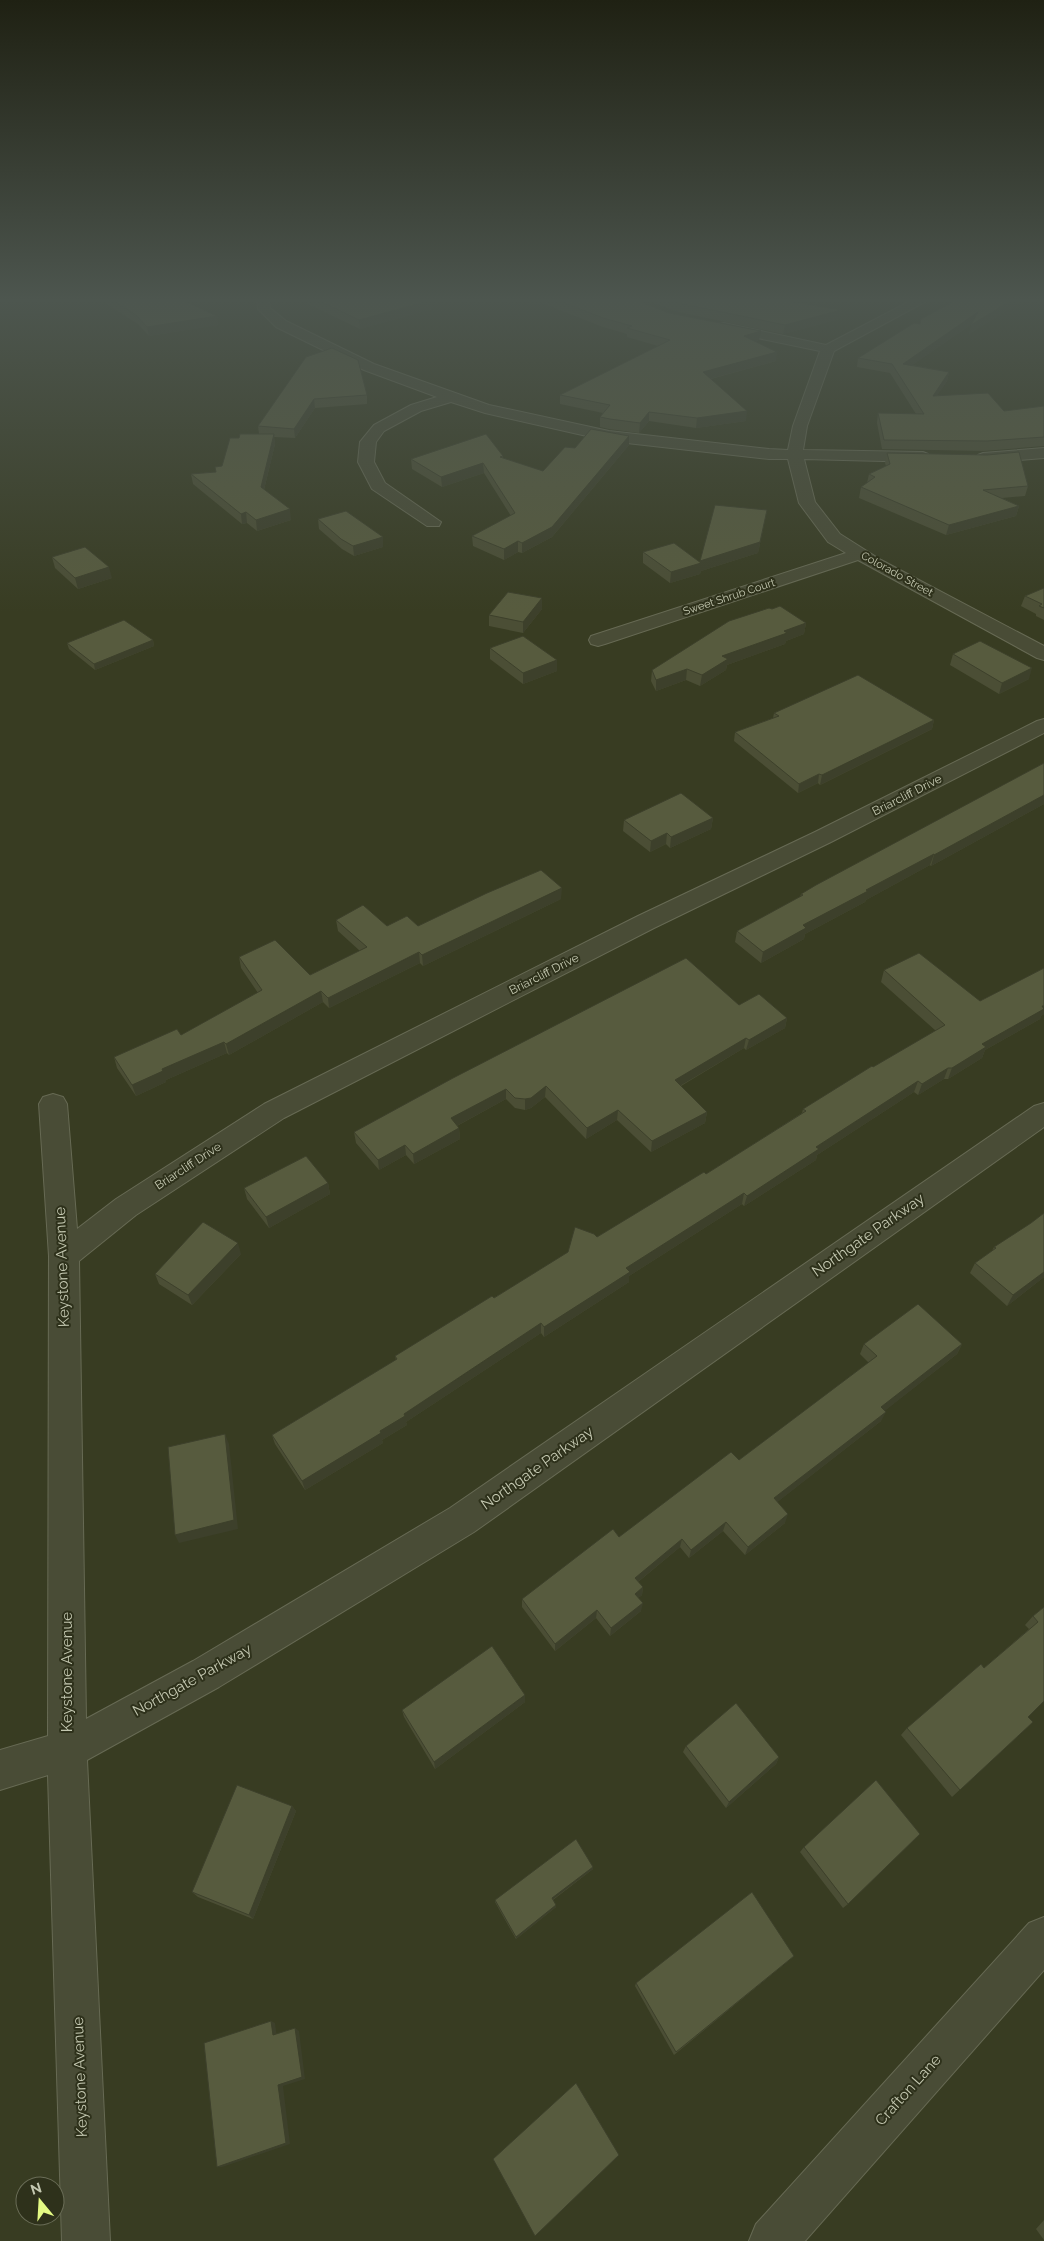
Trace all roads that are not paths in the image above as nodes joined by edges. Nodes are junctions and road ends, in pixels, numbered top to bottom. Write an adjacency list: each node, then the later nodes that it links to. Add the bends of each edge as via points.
1 (433, 403): 8 (street, via 379,428 368,442 366,462 378,486)
2 (467, 403): 5 (street, via 609,436 769,454)
3 (809, 403): 5 (street)
4 (1044, 453): 7 (street)
5 (795, 454): 6 (street); 9 (street, Colorado Street, via 807,503 834,538)
6 (938, 457)
7 (966, 458)
8 (433, 522)
9 (860, 554): 10 (street, Sweet Shrub Court); 11 (street, Colorado Street)
10 (598, 640)
11 (1044, 654)
12 (1044, 725): 15 (street, Briarcliff Drive, via 274,1111 126,1207)
13 (53, 1104): 15 (street, Keystone Avenue)
14 (1044, 1113): 16 (street, Northgate Parkway, via 462,1520 206,1674)
15 (64, 1256): 16 (street, Keystone Avenue)
16 (67, 1750): 17 (street, Northgate Parkway); 19 (street, Keystone Avenue)
17 (0, 1770)
18 (1044, 1938): 20 (street, Crafton Lane)
19 (86, 2241)
20 (772, 2241)

